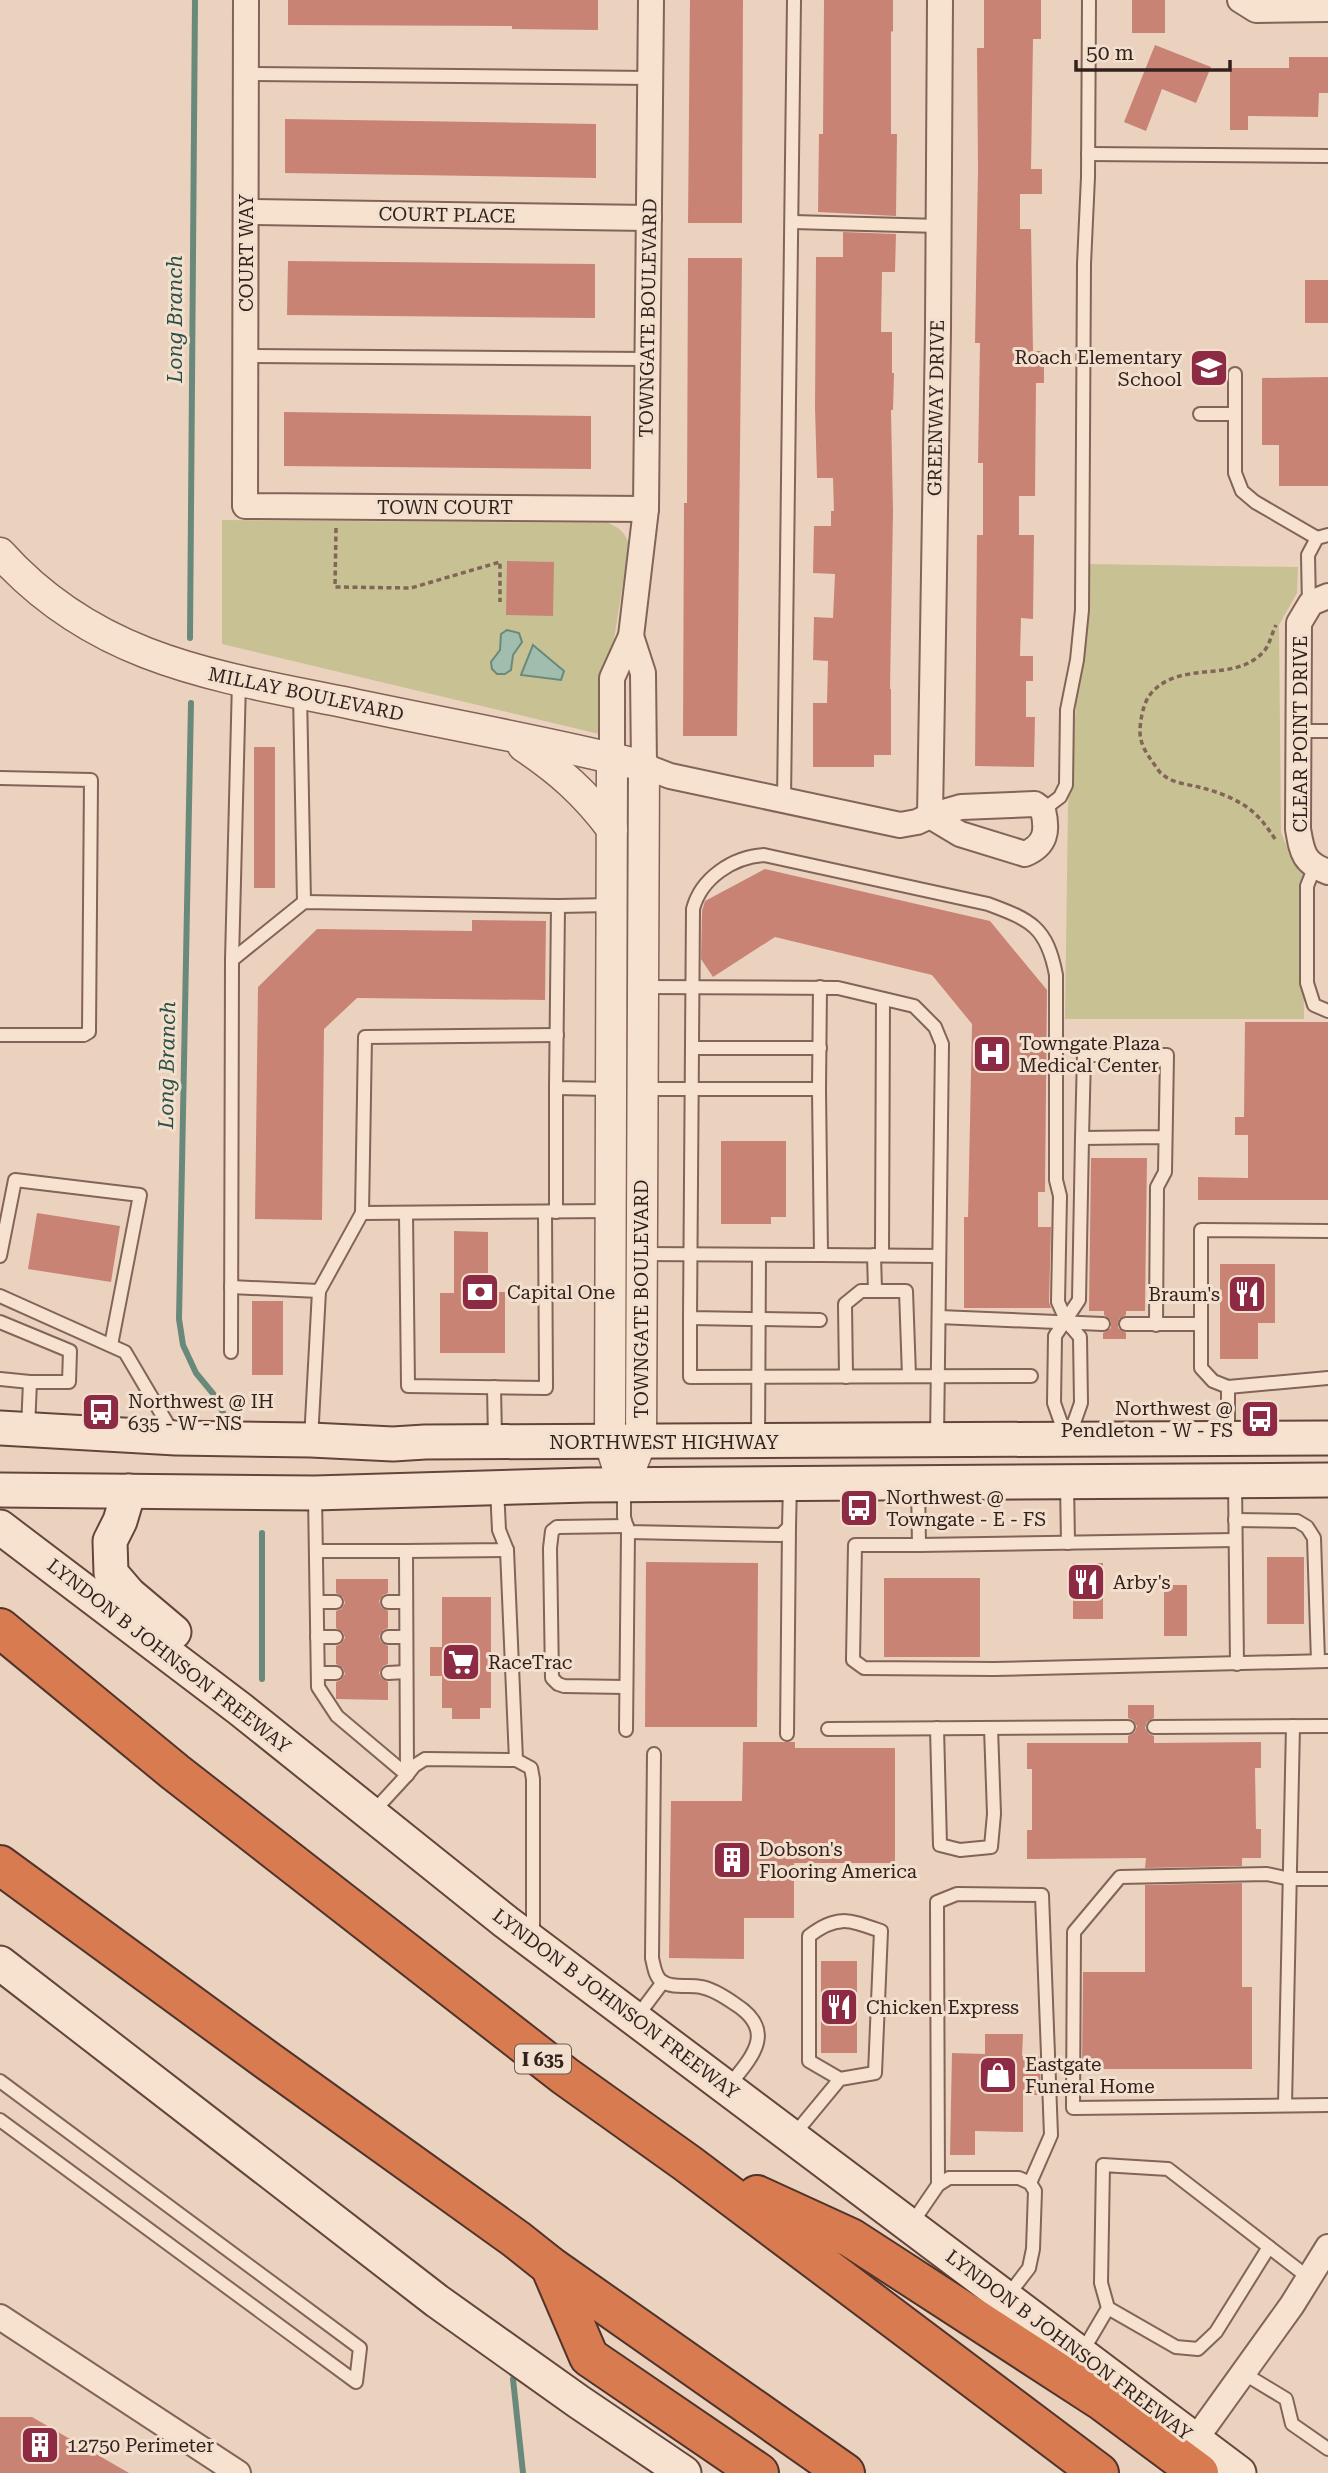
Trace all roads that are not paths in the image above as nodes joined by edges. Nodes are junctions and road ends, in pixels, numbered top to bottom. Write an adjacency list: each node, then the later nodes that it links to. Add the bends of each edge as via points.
1 (246, 0): 8 (street, COURT WAY)
2 (651, 0): 9 (street, TOWNGATE BOULEVARD)
3 (794, 0): 14 (lane)
4 (940, 0): 15 (street, GREENWAY DRIVE)
5 (1089, 0): 10 (lane)
6 (1240, 0): 7 (street, via 1256,10)
7 (1328, 9)
8 (246, 74): 9 (lane); 12 (street, COURT WAY)
9 (650, 78): 13 (street, TOWNGATE BOULEVARD)
10 (1088, 153): 11 (lane); 36 (lane, via 1082,610 1067,710 1066,785 1060,797)
11 (1328, 156)
12 (246, 212): 13 (street, COURT PLACE); 16 (street, COURT WAY)
13 (649, 218): 17 (street, TOWNGATE BOULEVARD)
14 (793, 222): 15 (lane); 35 (lane)
15 (939, 226): 37 (street, GREENWAY DRIVE)
16 (246, 356): 17 (lane); 21 (street, COURT WAY)
17 (647, 359): 22 (street, TOWNGATE BOULEVARD)
18 (1235, 374): 20 (lane)
19 (1200, 414): 20 (lane)
20 (1235, 414): 23 (lane, via 1235,473 1242,491)
21 (245, 506): 22 (street, TOWN COURT)
22 (646, 509): 26 (street, TOWNGATE BOULEVARD)
23 (1323, 536): 25 (lane, via 1308,555)
24 (0, 553): 27 (street, MILLAY BOULEVARD, via 46,598 78,621 156,658)
25 (1318, 601): 29 (street, CLEAR POINT DRIVE, via 1299,622)
26 (631, 636): 32 (street, TOWNGATE BOULEVARD, via 612,678); 33 (street, TOWNGATE BOULEVARD, via 643,673)
27 (239, 681): 28 (street, MILLAY BOULEVARD); 43 (lane)
28 (300, 693): 31 (street, MILLAY BOULEVARD); 40 (lane)
29 (1299, 731): 30 (lane); 39 (street, CLEAR POINT DRIVE, via 1298,829 1303,855)
30 (1328, 731)
31 (508, 737): 32 (street, MILLAY BOULEVARD); 38 (street, via 557,768)
32 (612, 758): 33 (street, MILLAY BOULEVARD); 38 (street, TOWNGATE BOULEVARD)
33 (643, 766): 35 (street); 44 (street, TOWNGATE BOULEVARD)
34 (0, 778): 49 (lane, via 91,780 91,794 89,1032)
35 (784, 802): 37 (street, via 900,825)
36 (1043, 810): 37 (street, via 1035,804 961,807); 37 (street, via 1045,838 1026,854 960,834)
37 (930, 816)
38 (612, 829): 41 (street, TOWNGATE BOULEVARD)
39 (1322, 869): 48 (lane, via 1307,886 1307,983 1314,1005)
40 (304, 902): 42 (lane); 43 (lane)
41 (612, 905): 42 (lane); 54 (street, TOWNGATE BOULEVARD)
42 (558, 906): 50 (lane)
43 (232, 960): 72 (lane)
44 (642, 986): 45 (lane); 55 (street, TOWNGATE BOULEVARD)
45 (692, 986): 46 (lane); 51 (lane); 81 (lane, via 697,894 738,860 754,855 988,904 1019,915 1039,930 1051,950 1056,975 1058,1302)
46 (820, 987): 47 (lane); 52 (lane)
47 (883, 999): 69 (lane); 71 (lane, via 914,1006 935,1027 942,1044)
48 (1328, 1011)
49 (0, 1035)
50 (557, 1035): 53 (lane); 62 (lane, via 365,1037)
51 (692, 1048): 52 (lane); 56 (lane)
52 (820, 1048): 57 (lane)
53 (556, 1088): 54 (lane); 61 (lane)
54 (611, 1089): 55 (street); 60 (street, TOWNGATE BOULEVARD)
55 (642, 1089): 56 (lane); 65 (street, TOWNGATE BOULEVARD)
56 (693, 1089): 57 (lane); 66 (lane)
57 (819, 1089): 68 (lane)
58 (1165, 1137): 59 (lane); 59 (lane, via 1167,1055 1084,1055); 85 (lane, via 1165,1172 1157,1186)
59 (1082, 1138): 81 (lane, via 1079,1300)
60 (610, 1211): 61 (lane); 109 (street, TOWNGATE BOULEVARD)
61 (550, 1212): 63 (lane); 98 (lane, via 546,1388)
62 (362, 1213): 63 (lane); 74 (lane)
63 (406, 1213): 98 (lane, via 408,1386)
64 (1328, 1231): 84 (lane, via 1201,1230)
65 (642, 1254): 66 (lane); 109 (street, TOWNGATE BOULEVARD)
66 (691, 1255): 67 (lane); 77 (lane)
67 (759, 1255): 68 (lane); 78 (lane)
68 (821, 1255): 69 (lane)
69 (878, 1255): 71 (lane); 73 (lane)
70 (0, 1256): 87 (lane, via 15,1180 140,1195)
71 (939, 1256): 76 (lane)
72 (231, 1287): 74 (lane); 89 (lane)
73 (875, 1290): 91 (lane, via 906,1291); 94 (lane, via 861,1291 845,1304)
74 (319, 1291): 104 (lane)
75 (0, 1296): 86 (lane)
76 (939, 1317): 81 (lane); 90 (lane)
77 (690, 1318): 78 (lane); 93 (lane, via 690,1377)
78 (759, 1319): 79 (lane); 93 (lane)
79 (820, 1320)
80 (0, 1322): 88 (lane)
81 (1067, 1322): 82 (lane); 106 (lane, via 1055,1336 1054,1403); 106 (lane, via 1080,1336 1081,1403)
82 (1103, 1324)
83 (1126, 1324): 85 (lane)
84 (1201, 1324): 85 (lane); 99 (lane, via 1201,1368 1213,1381)
85 (1156, 1325)
86 (72, 1328): 87 (lane); 88 (lane)
87 (111, 1345): 101 (lane, via 125,1352)
88 (70, 1351): 97 (lane, via 69,1381)
89 (231, 1352)
90 (938, 1375): 91 (lane); 92 (lane); 105 (lane)
91 (909, 1376): 94 (lane)
92 (1031, 1376)
93 (758, 1377): 94 (lane); 107 (lane)
94 (846, 1377)
95 (1328, 1378): 99 (lane)
96 (0, 1379): 97 (lane)
97 (30, 1381): 100 (lane)
98 (494, 1387): 108 (lane)
99 (1228, 1387): 103 (lane)
100 (14, 1429): 101 (main road, NORTHWEST HIGHWAY)
101 (176, 1438): 104 (main road, NORTHWEST HIGHWAY)
102 (1328, 1438): 103 (main road, NORTHWEST HIGHWAY)
103 (1228, 1439): 106 (main road, NORTHWEST HIGHWAY)
104 (311, 1440): 108 (main road, NORTHWEST HIGHWAY); 119 (main road)
105 (937, 1440): 106 (main road, NORTHWEST HIGHWAY); 107 (main road, NORTHWEST HIGHWAY)
106 (1067, 1440): 113 (main road)
107 (758, 1441): 109 (main road, NORTHWEST HIGHWAY)
108 (495, 1442): 109 (main road, NORTHWEST HIGHWAY)
109 (625, 1442): 115 (street, TOWNGATE BOULEVARD)
110 (1328, 1480): 111 (main road)
111 (1236, 1481): 113 (main road); 120 (lane)
112 (918, 1482): 113 (main road); 114 (main road); 126 (lane)
113 (1068, 1482): 125 (lane)
114 (790, 1483): 115 (main road); 122 (lane)
115 (624, 1485): 116 (main road); 123 (lane)
116 (496, 1487): 119 (main road); 128 (lane, via 499,1530)
117 (0, 1490): 118 (main road)
118 (129, 1491): 119 (main road); 146 (main road, via 110,1541 111,1573 129,1594 220,1667)
119 (315, 1493): 127 (lane)
120 (1236, 1520): 124 (lane); 139 (lane, via 1297,1521 1314,1538)
121 (0, 1527): 146 (main road, LYNDON B JOHNSON FREEWAY)
122 (789, 1527): 123 (lane, via 781,1535); 155 (lane)
123 (627, 1529): 145 (lane); 145 (lane, via 557,1527 550,1548 552,1678 564,1686)
124 (1236, 1540): 125 (lane); 140 (lane)
125 (1068, 1543): 126 (lane)
126 (919, 1545): 140 (lane, via 855,1545 853,1660 864,1668)
127 (316, 1550): 129 (lane); 130 (lane)
128 (507, 1550): 129 (lane); 157 (lane)
129 (406, 1551): 133 (lane)
130 (317, 1602): 131 (lane); 135 (lane)
131 (336, 1602)
132 (387, 1602): 133 (lane)
133 (406, 1602): 138 (lane)
134 (0, 1628): 174 (highway, I 635, via 423,1966)
135 (317, 1637): 136 (lane); 142 (lane)
136 (336, 1637)
137 (387, 1637): 138 (lane)
138 (407, 1637): 141 (lane)
139 (1323, 1661): 140 (lane)
140 (1237, 1664)
141 (407, 1672): 144 (lane); 158 (lane)
142 (318, 1673): 143 (lane); 158 (lane, via 318,1687 337,1716)
143 (336, 1673)
144 (387, 1673)
145 (625, 1687): 154 (lane)
146 (240, 1709): 159 (main road, LYNDON B JOHNSON FREEWAY)
147 (1293, 1726): 148 (lane); 150 (lane); 161 (lane)
148 (1328, 1726)
149 (1128, 1727): 152 (lane)
150 (1154, 1727)
151 (937, 1728): 152 (lane); 152 (lane, via 940,1845 961,1850 991,1847); 153 (lane)
152 (991, 1728)
153 (828, 1729)
154 (626, 1730)
155 (787, 1734)
156 (654, 1754): 165 (lane, via 652,1958)
157 (516, 1760): 158 (lane, via 425,1759); 163 (lane, via 531,1768 533,1779)
158 (407, 1774): 159 (lane)
159 (371, 1814): 163 (main road, LYNDON B JOHNSON FREEWAY)
160 (0, 1865): 180 (highway)
161 (1290, 1879): 162 (lane); 170 (lane); 170 (lane, via 1267,1874 1120,1877 1074,1932 1073,2108)
162 (1328, 1879)
163 (533, 1942): 166 (main road, LYNDON B JOHNSON FREEWAY)
164 (0, 1963): 190 (main road, via 437,2301)
165 (663, 1982): 166 (lane); 169 (lane, via 702,1987 750,2013 756,2024 755,2052)
166 (636, 2018): 169 (main road, LYNDON B JOHNSON FREEWAY)
167 (840, 2079): 167 (lane, via 875,2073 881,1931 851,1920 824,1923 809,1936 809,2061); 173 (lane)
168 (0, 2081): 172 (lane, via 360,2348 356,2382)
169 (727, 2089): 173 (main road, LYNDON B JOHNSON FREEWAY)
170 (1285, 2105): 171 (lane)
171 (1328, 2105)
172 (0, 2120)
173 (792, 2137): 177 (main road, LYNDON B JOHNSON FREEWAY)
174 (687, 2163): 188 (highway, via 851,2238); 193 (highway, I 635)
175 (1030, 2183): 176 (lane, via 1019,2178 949,2178); 176 (lane, via 1051,2135 1042,1895 957,1894 937,1902); 182 (lane, via 1035,2191 1029,2268)
176 (938, 2185): 177 (lane)
177 (910, 2226): 182 (main road, LYNDON B JOHNSON FREEWAY)
178 (1269, 2247): 181 (lane); 183 (lane, via 1216,2332 1198,2349 1176,2347); 183 (lane, via 1168,2168 1103,2165 1101,2283)
179 (1328, 2247): 181 (street)
180 (550, 2266): 191 (highway, via 589,2357); 192 (highway)
181 (1308, 2278): 186 (street)
182 (1006, 2298): 185 (main road, LYNDON B JOHNSON FREEWAY)
183 (1108, 2308): 185 (lane)
184 (0, 2317): 189 (street)
185 (1081, 2355): 188 (main road, LYNDON B JOHNSON FREEWAY)
186 (1243, 2373): 187 (lane, via 1286,2399 1292,2424); 188 (street)
187 (1328, 2449)
188 (1197, 2457): 194 (main road, LYNDON B JOHNSON FREEWAY)
189 (238, 2473)
190 (684, 2473)
191 (759, 2473)
192 (845, 2473)
193 (1099, 2473)
194 (1239, 2473)

